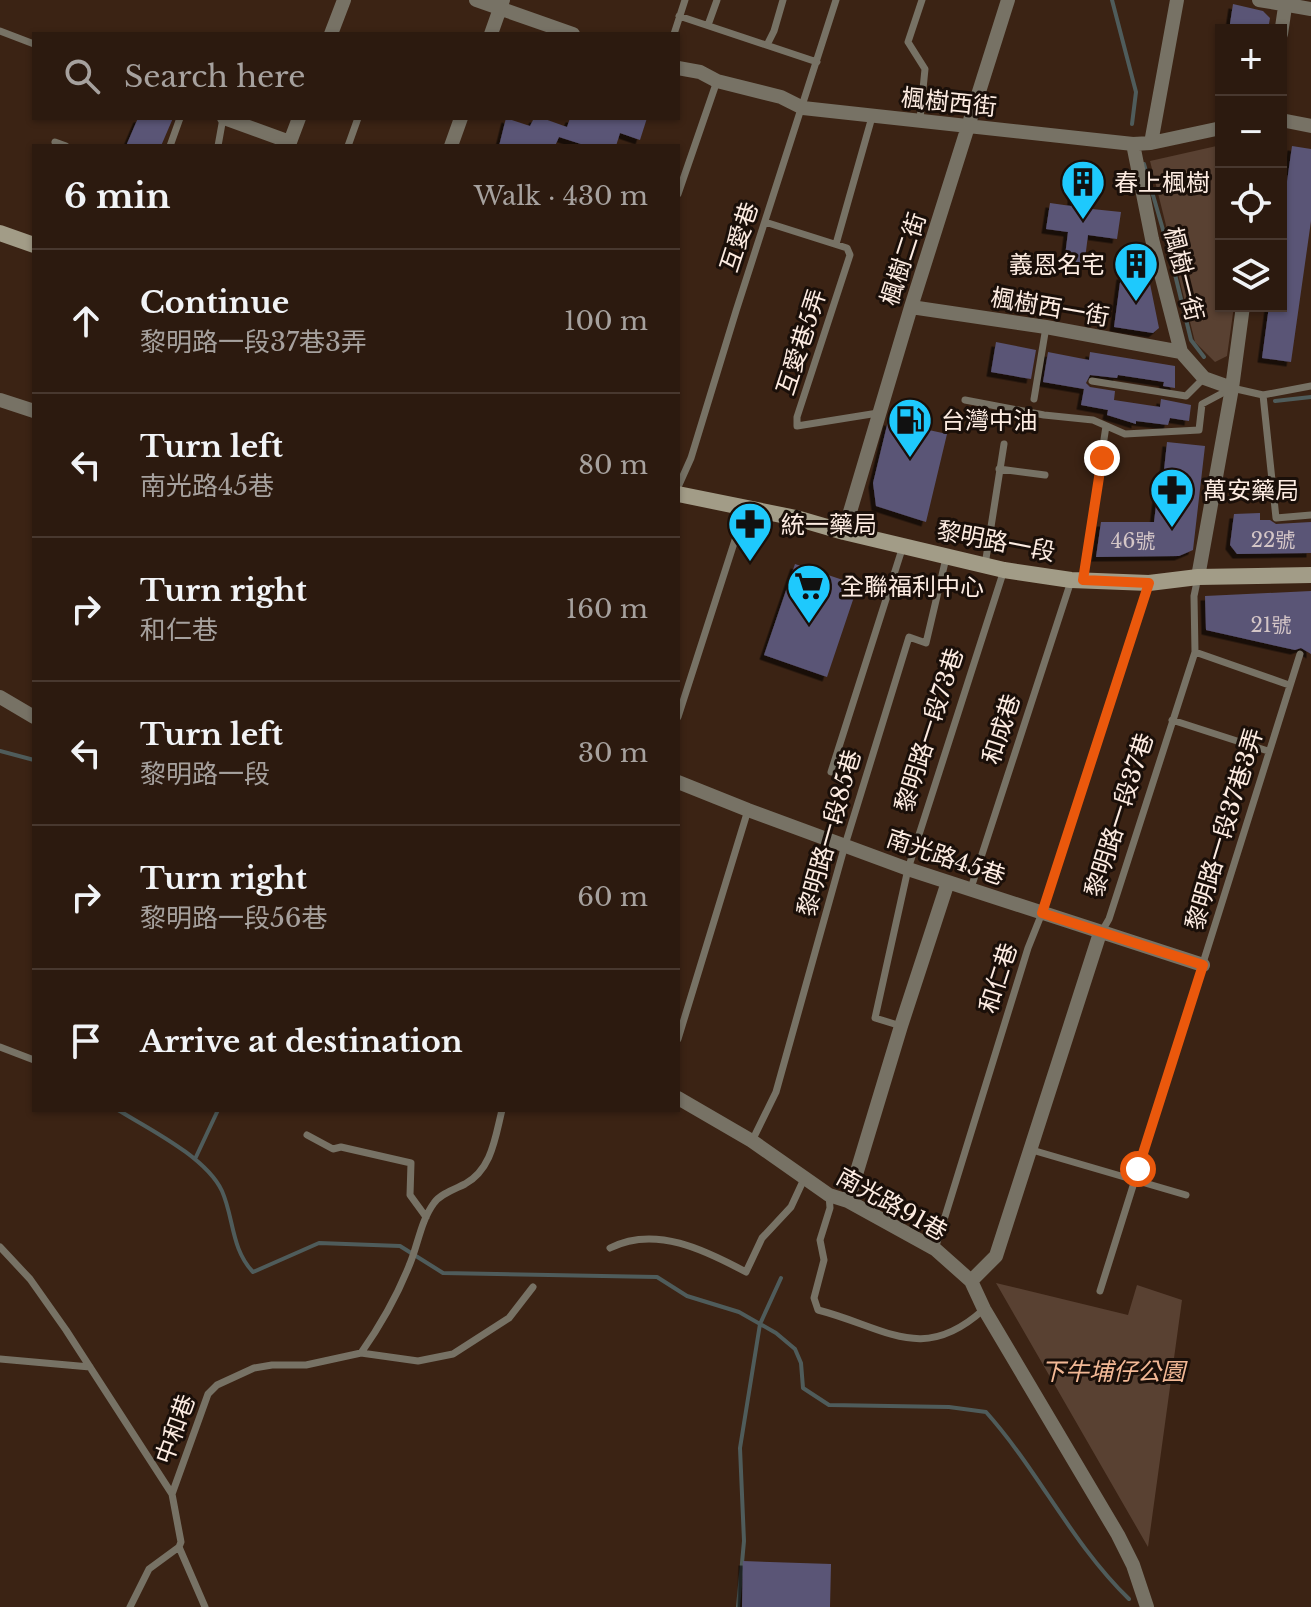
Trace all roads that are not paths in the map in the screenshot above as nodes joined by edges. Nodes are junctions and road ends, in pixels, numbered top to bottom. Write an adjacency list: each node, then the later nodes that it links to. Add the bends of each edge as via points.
1 (344, 0): 18 (street)
2 (476, 0): 12 (street)
3 (685, 0): 14 (lane)
4 (717, 0): 16 (lane)
5 (783, 0): 23 (lane)
6 (836, 0): 24 (lane, 互愛巷)
7 (922, 0): 29 (lane, via 908,42 925,69)
8 (1008, 0): 37 (street, 楓樹二街)
9 (1177, 0): 41 (street)
10 (1259, 0): 11 (street)
11 (1285, 2): 13 (street); 15 (street)
12 (501, 5): 19 (street); 20 (street)
13 (1311, 9)
14 (679, 16): 16 (lane); 21 (lane)
15 (1282, 24)
16 (708, 25): 23 (lane)
17 (0, 31): 22 (lane)
18 (332, 32)
19 (492, 32)
20 (568, 32)
21 (675, 32)
22 (32, 43)
23 (767, 45): 24 (lane)
24 (817, 62): 27 (lane, 互愛巷)
25 (680, 68): 26 (street, 楓樹西街)
26 (717, 81): 27 (street, 楓樹西街, via 769,93); 48 (lane)
27 (803, 108): 28 (street, 楓樹西街); 49 (lane, 互愛巷)
28 (872, 117): 29 (street, 楓樹西街); 52 (lane, 互愛巷5弄)
29 (920, 119): 37 (street, 楓樹西街)
30 (179, 120): 43 (lane)
31 (223, 120): 44 (lane)
32 (229, 120): 33 (street, via 290,142)
33 (298, 120)
34 (357, 120): 45 (lane)
35 (460, 120): 46 (street)
36 (1287, 121): 38 (street)
37 (970, 126): 47 (street, 楓樹西街); 53 (street, 楓樹二街)
38 (1311, 126)
39 (1215, 129): 41 (street, 楓樹西街)
40 (55, 142): 42 (lane)
41 (1151, 143): 47 (street, 楓樹西街)
42 (60, 144)
43 (171, 144)
44 (218, 144)
45 (349, 144)
46 (452, 144)
47 (1133, 144): 56 (street, 楓樹一街)
48 (680, 188)
49 (765, 222): 52 (lane); 71 (lane, 互愛巷)
50 (0, 233): 51 (main road)
51 (32, 244)
52 (836, 244): 66 (lane, 互愛巷5弄, via 850,255 797,426)
53 (911, 307): 55 (street, 楓樹西一街); 66 (street, 楓樹二街)
54 (1242, 312): 60 (street)
55 (1046, 327): 56 (street, 楓樹西一街); 62 (lane)
56 (1181, 352): 57 (street, 楓樹一街)
57 (1204, 378): 58 (lane, via 1186,396); 60 (street, 楓樹一街)
58 (1092, 381)
59 (1311, 386): 61 (lane)
60 (1232, 388): 61 (lane); 67 (lane, via 1202,404 1199,430 1125,434); 81 (street)
61 (1263, 395): 74 (lane, via 1276,518)
62 (1034, 399)
63 (0, 400): 65 (street)
64 (965, 400): 67 (lane)
65 (32, 410)
66 (880, 413): 75 (street, 楓樹二街)
67 (1106, 426): 82 (lane, 和成巷)
68 (1004, 444): 69 (lane)
69 (999, 469): 70 (lane); 78 (lane)
70 (1045, 475)
71 (680, 483)
72 (680, 494): 73 (main road, 黎明路一段)
73 (746, 507): 75 (main road, 黎明路一段); 88 (lane)
74 (1311, 515)
75 (844, 532): 76 (main road, 黎明路一段)
76 (903, 546): 77 (main road, 黎明路一段); 92 (lane)
77 (946, 556): 78 (main road, 黎明路一段); 95 (lane, 黎明路一段85巷, via 926,643 909,637)
78 (985, 565): 79 (main road, 黎明路一段)
79 (1004, 570): 82 (main road, 黎明路一段); 96 (lane, 黎明路一段73巷)
80 (1311, 575): 81 (main road, 黎明路一段)
81 (1198, 577): 83 (main road, 黎明路一段); 84 (lane, 黎明路一段37巷)
82 (1077, 580): 83 (main road, 黎明路一段); 98 (lane, 和成巷)
83 (1149, 583): 99 (lane, 和仁巷)
84 (1195, 652): 86 (lane); 90 (lane, 黎明路一段37巷)
85 (1300, 654): 86 (lane, 黎明路一段37巷3弄)
86 (1289, 685): 91 (lane, 黎明路一段37巷3弄)
87 (0, 697): 89 (street)
88 (680, 711)
89 (32, 716)
90 (1172, 720): 91 (lane); 100 (lane, 黎明路一段37巷, via 1109,919)
91 (1268, 751): 101 (lane, 黎明路一段37巷3弄)
92 (831, 772)
93 (680, 783): 94 (street, 南光路45巷)
94 (748, 810): 95 (street, 南光路45巷); 103 (lane)
95 (845, 845): 96 (street, 南光路45巷); 109 (lane, 黎明路一段85巷, via 776,1092)
96 (908, 869): 97 (street, 南光路45巷); 102 (lane, 黎明路一段73巷, via 875,1018)
97 (948, 882): 98 (street, 南光路45巷); 102 (street)
98 (970, 890): 99 (street, 南光路45巷)
99 (1042, 913): 100 (street, 南光路45巷); 119 (lane, 和仁巷)
100 (1100, 933): 101 (street, 南光路45巷); 110 (street, 黎明路一段37巷)
101 (1203, 965): 112 (lane, 黎明路一段37巷3弄)
102 (901, 1026): 115 (street)
103 (680, 1032)
104 (0, 1047): 105 (lane)
105 (32, 1059)
106 (680, 1099): 109 (street, 南光路91巷)
107 (501, 1112): 116 (lane, via 483,1170 436,1200)
108 (307, 1135): 116 (lane, via 333,1149 411,1163 410,1195)
109 (752, 1141): 111 (street, 南光路91巷)
110 (1032, 1150): 112 (lane); 120 (street, 黎明路一段37巷, via 996,1256)
111 (804, 1179): 113 (street, 南光路91巷); 118 (lane, via 791,1207 762,1238 746,1272 713,1254 659,1239)
112 (1135, 1181): 114 (lane); 122 (lane, 黎明路一段37巷3弄)
113 (829, 1195): 115 (street, 南光路91巷); 123 (lane, via 820,1240 824,1260 814,1298 818,1310 910,1340 940,1338 966,1326)
114 (1186, 1195)
115 (848, 1201): 119 (street, 南光路91巷)
116 (426, 1217): 124 (lane, via 411,1263)
117 (0, 1247): 126 (lane, 中和巷, via 30,1279)
118 (610, 1248)
119 (935, 1249): 120 (street, 南光路91巷)
120 (971, 1281): 123 (street, 南光路91巷)
121 (533, 1287): 124 (lane, 中和巷, via 509,1318 453,1354 418,1361)
122 (1100, 1291)
123 (984, 1309): 131 (street, 南光路91巷, via 1118,1535)
124 (361, 1353): 127 (lane, 中和巷, via 306,1365 264,1366 217,1385 208,1394)
125 (0, 1359): 126 (lane)
126 (90, 1367): 127 (lane, 中和巷)
127 (172, 1494): 128 (lane, 中和巷)
128 (179, 1547): 129 (lane, via 149,1569); 130 (lane, 中和巷)
129 (130, 1607)
130 (205, 1607)
131 (1147, 1607)

